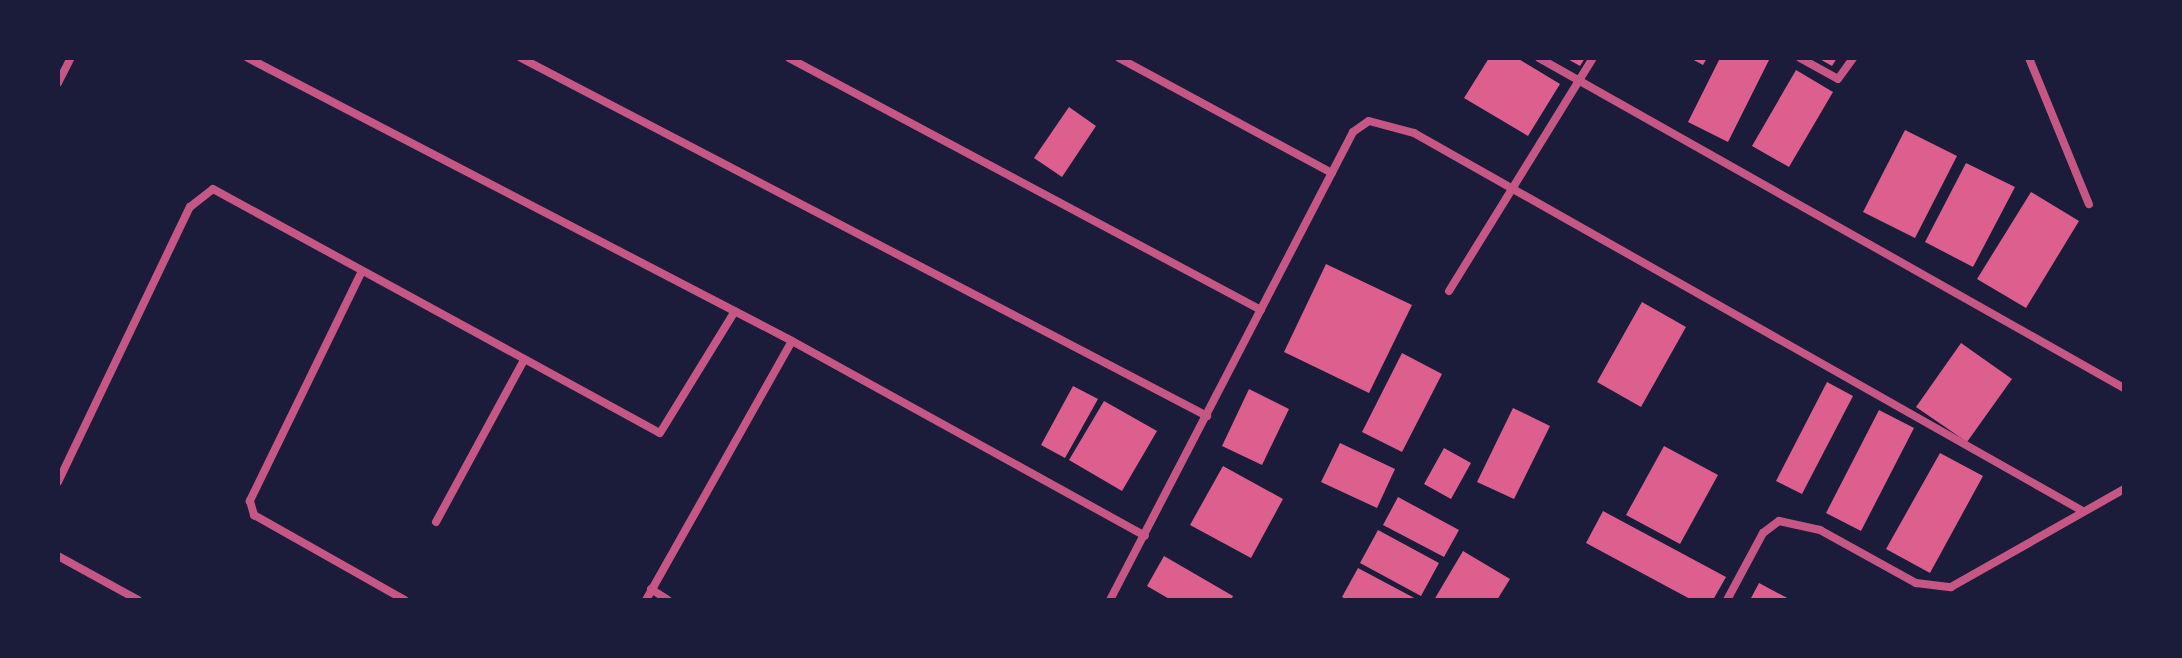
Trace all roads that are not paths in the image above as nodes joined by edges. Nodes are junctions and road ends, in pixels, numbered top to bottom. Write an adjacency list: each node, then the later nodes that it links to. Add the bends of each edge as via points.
1 (71, 58): 12 (street)
2 (248, 58): 19 (street)
3 (521, 58): 23 (street)
4 (789, 58): 18 (street)
5 (1119, 58): 13 (street)
6 (1539, 58): 11 (street)
7 (1593, 58): 11 (street)
8 (1800, 58): 9 (street, via 1838,79)
9 (1853, 58)
10 (2029, 58): 15 (street)
11 (1580, 80): 14 (street); 22 (street)
12 (58, 83)
13 (1332, 173): 14 (street, via 1353,132 1369,121 1391,123); 18 (street)
14 (1511, 192): 17 (street); 26 (street)
15 (2089, 204)
16 (361, 273): 21 (street); 24 (street, via 232,194 201,194); 32 (street, via 250,501 254,515)
17 (1449, 291)
18 (1261, 310): 23 (street)
19 (735, 311): 20 (street); 21 (street, via 660,433)
20 (792, 341): 28 (street); 30 (street)
21 (523, 362): 27 (street)
22 (2124, 388)
23 (1207, 416): 28 (street)
24 (58, 482)
25 (2124, 489): 26 (street)
26 (2081, 510): 36 (street, via 1951,587 1916,583 1820,530 1779,521 1763,533)
27 (436, 522)
28 (1145, 536): 35 (street)
29 (58, 556): 31 (street)
30 (651, 589): 33 (street); 34 (street)
31 (138, 600)
32 (405, 600)
33 (646, 600)
34 (668, 600)
35 (1110, 600)
36 (1727, 600)

